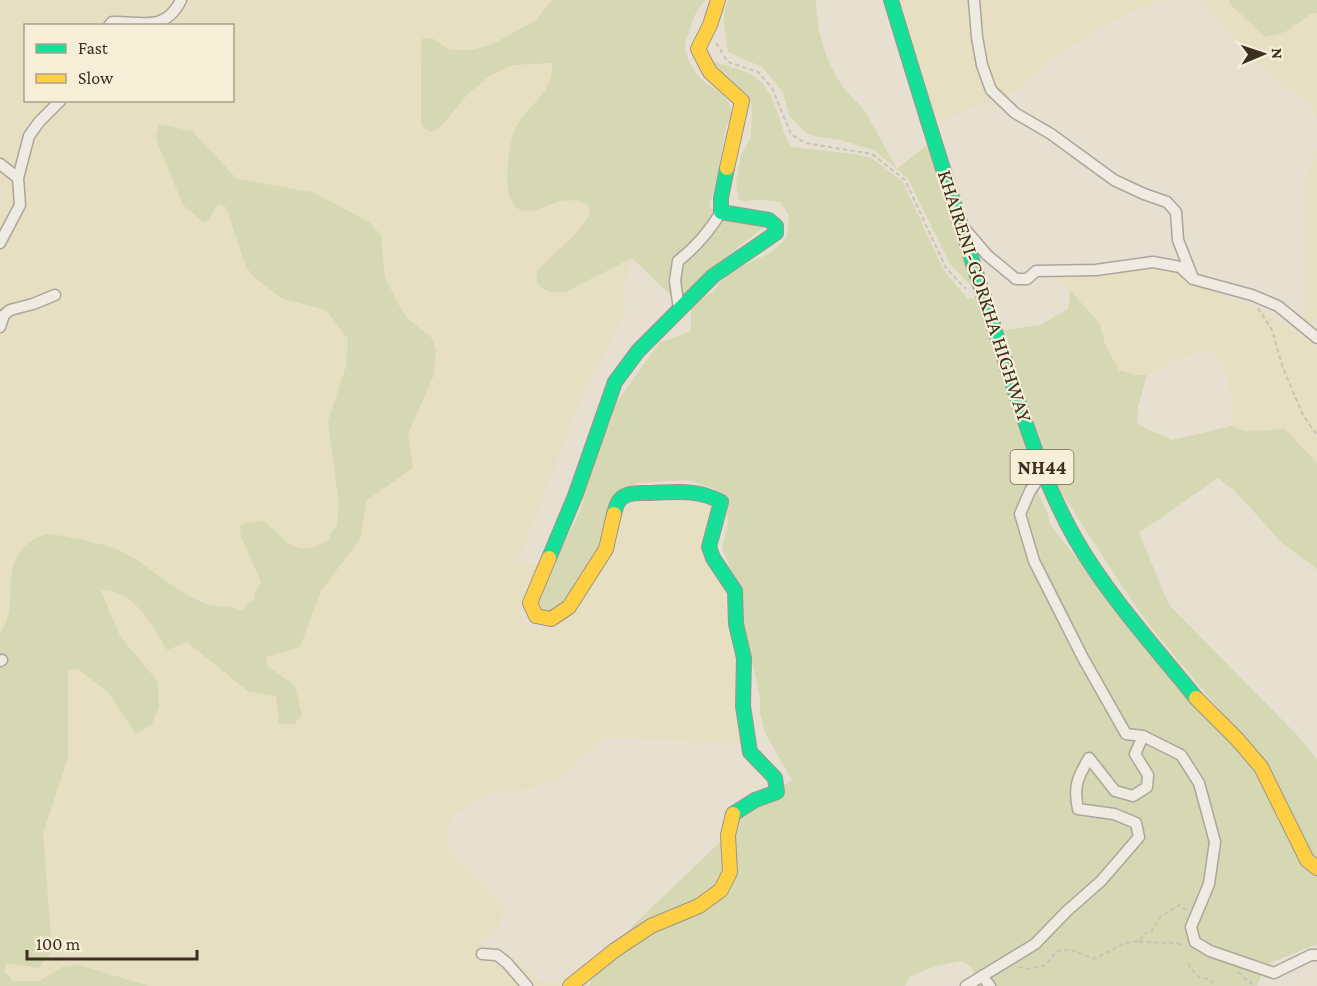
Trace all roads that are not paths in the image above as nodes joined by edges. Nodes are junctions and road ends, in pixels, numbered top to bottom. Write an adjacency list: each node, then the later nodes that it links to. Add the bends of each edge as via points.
1 (181, 0): 7 (street)
2 (718, 0): 11 (street, via 698,49 710,72 742,101 720,198)
3 (891, 0): 12 (street, KHAIRENI-GORKHA HIGHWAY / NH44)
4 (974, 0): 14 (street, via 982,65 991,90 1015,113 1114,180 1167,202 1176,212 1178,240)
5 (110, 24): 6 (street)
6 (144, 24)
7 (156, 24)
8 (59, 102): 10 (street, via 29,136)
9 (0, 164): 10 (street)
10 (18, 178): 13 (street, via 20,205)
11 (721, 212): 16 (street, via 709,233 678,261 675,281); 16 (street, via 769,220 776,226 776,233 712,276)
12 (959, 223): 14 (street, via 987,255 1016,279 1027,279 1036,272 1096,270 1153,262 1180,267); 20 (street, KHAIRENI-GORKHA HIGHWAY / NH44)
13 (0, 243)
14 (1193, 279): 19 (street, via 1278,306)
15 (55, 295): 17 (street)
16 (679, 309): 27 (street, via 638,351 615,382 575,496 530,603 536,616 551,619 569,607 606,549 617,503 625,495 690,491 721,502 710,547 735,591 750,752 775,778 777,792 733,814 728,835 730,872 721,890 699,906 651,926)
17 (2, 313): 18 (street)
18 (0, 327)
19 (1317, 338)
20 (1043, 472): 21 (street, via 1020,514 1034,561 1126,734); 22 (street, KHAIRENI-GORKHA HIGHWAY / NH44, via 1054,501 1104,584 1184,684 1261,767 1307,860)
21 (1143, 736): 24 (street, via 1181,755 1199,783 1215,842 1209,884 1191,927 1195,942 1275,973 1311,955); 25 (street, via 1135,754 1148,776 1147,787 1132,796 1115,791 1089,758 1074,792 1078,809 1114,814 1137,823 1139,837 1101,881 1035,944)
22 (1317, 868)
23 (482, 954): 26 (street, via 497,955)
24 (1317, 956)
25 (982, 976): 28 (street); 29 (street)
26 (527, 986)
27 (570, 986)
28 (966, 986)
29 (990, 986)

